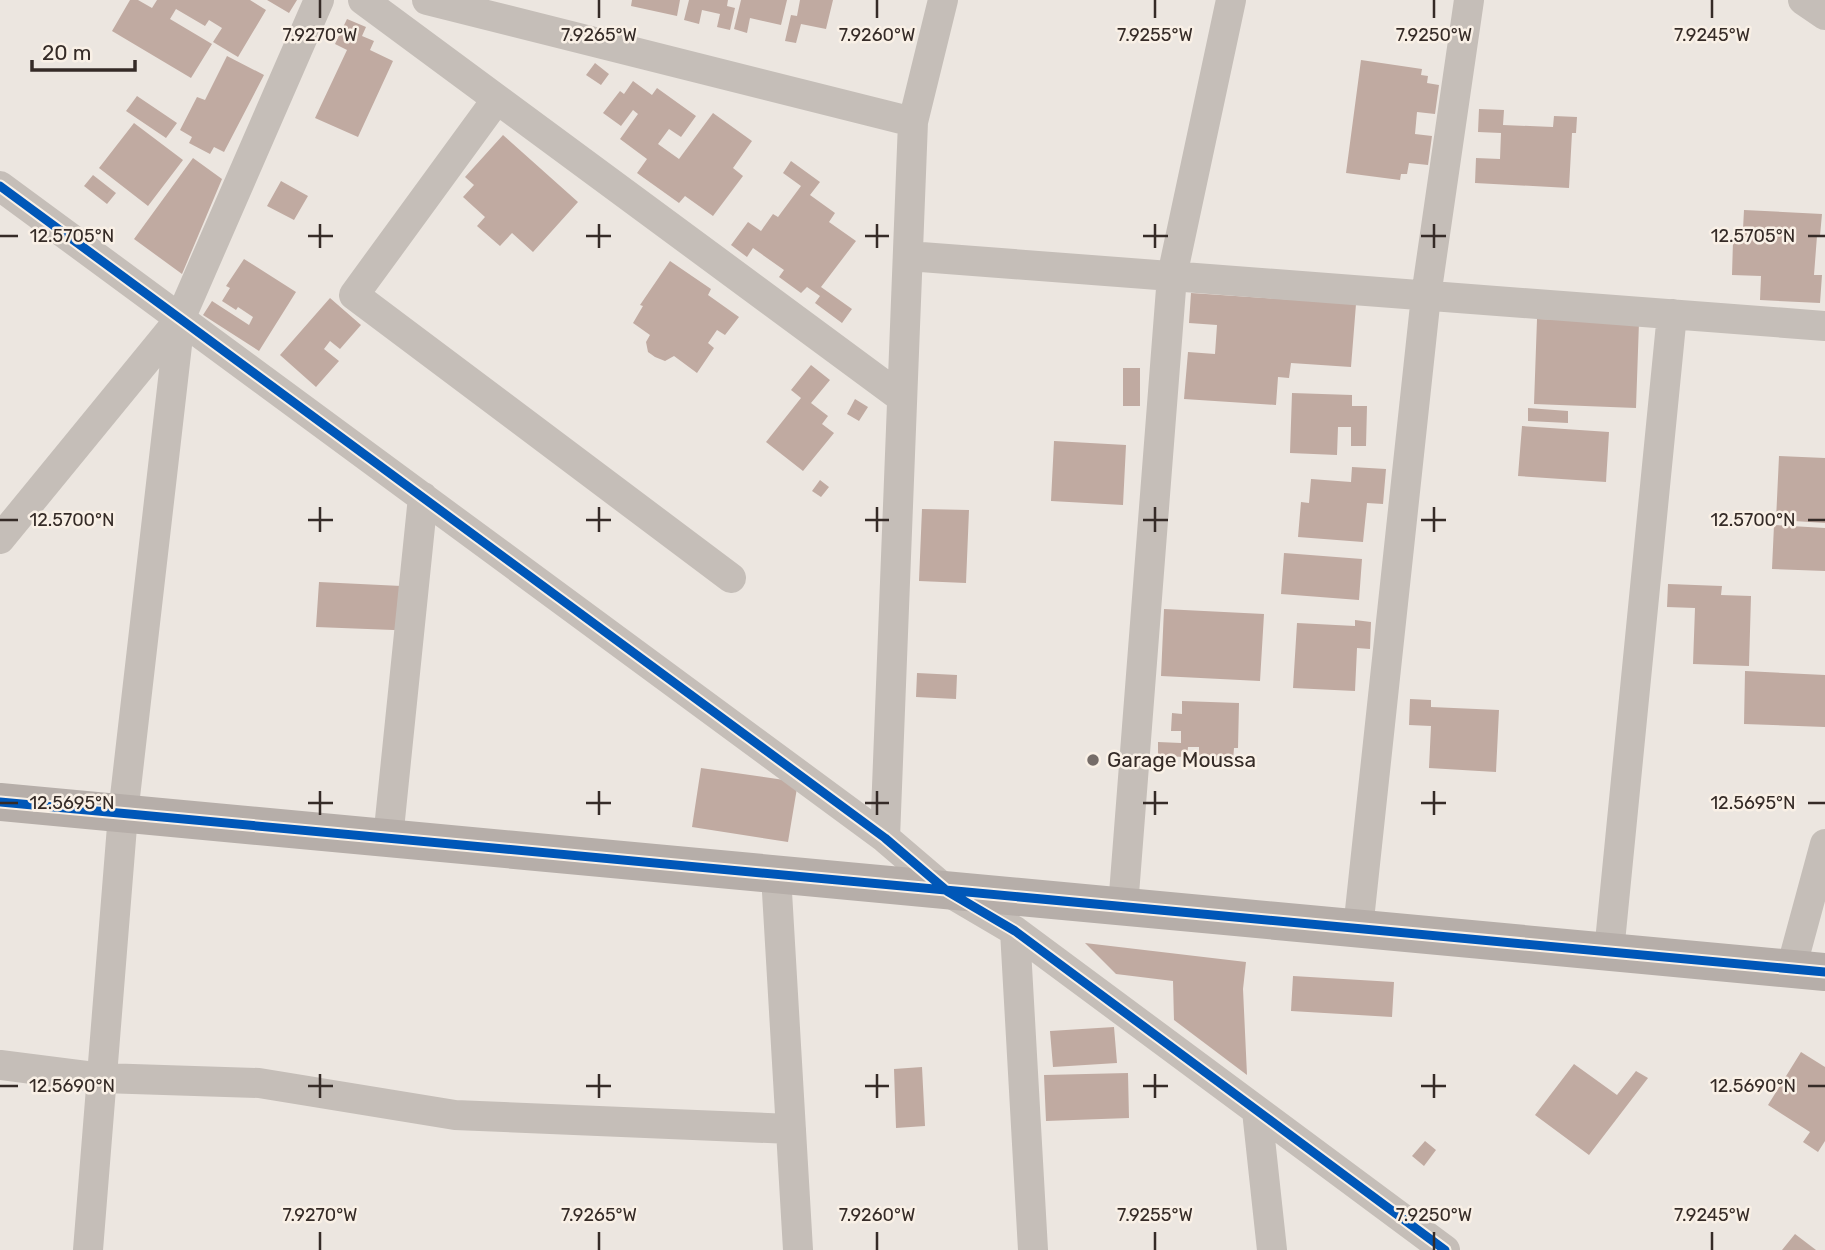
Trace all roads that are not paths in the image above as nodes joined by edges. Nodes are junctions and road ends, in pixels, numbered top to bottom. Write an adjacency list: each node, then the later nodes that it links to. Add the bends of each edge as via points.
1 (319, 0): 16 (street)
2 (363, 0): 9 (street)
3 (427, 0): 10 (street)
4 (943, 0): 10 (street)
5 (1231, 0): 13 (street)
6 (1469, 0): 14 (street)
7 (1803, 0): 8 (street)
8 (1825, 15)
9 (497, 99): 18 (street); 21 (street, via 354,295)
10 (913, 122): 12 (street)
11 (0, 186): 16 (street)
12 (908, 256): 13 (street); 18 (street)
13 (1172, 276): 14 (street); 29 (street)
14 (1426, 296): 15 (street); 30 (street)
15 (1672, 314): 17 (street); 32 (street)
16 (180, 319): 19 (street); 20 (street); 23 (street)
17 (1825, 326)
18 (902, 398): 24 (street)
19 (423, 498): 24 (street); 25 (street)
20 (0, 539)
21 (731, 579)
22 (0, 802): 23 (street)
23 (123, 814): 25 (street); 35 (street)
24 (885, 838): 28 (street)
25 (388, 839): 27 (street)
26 (1825, 844): 33 (street)
27 (776, 875): 28 (street); 37 (street)
28 (947, 891): 29 (street); 31 (street)
29 (1123, 907): 30 (street)
30 (1359, 929): 32 (street)
31 (1015, 932): 36 (street); 40 (street)
32 (1609, 952): 33 (street)
33 (1808, 971)
34 (0, 1065): 35 (street)
35 (102, 1078): 37 (street, via 259,1083 454,1115); 38 (street)
36 (1257, 1111): 41 (street); 42 (street)
37 (791, 1129): 39 (street)
38 (88, 1250)
39 (798, 1250)
40 (1032, 1250)
41 (1272, 1250)
42 (1445, 1250)

